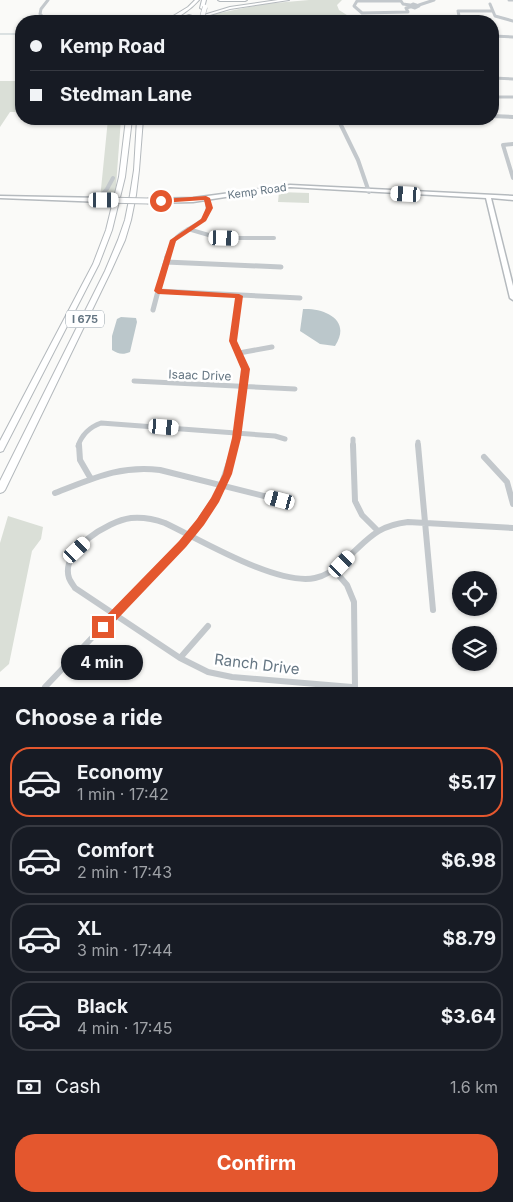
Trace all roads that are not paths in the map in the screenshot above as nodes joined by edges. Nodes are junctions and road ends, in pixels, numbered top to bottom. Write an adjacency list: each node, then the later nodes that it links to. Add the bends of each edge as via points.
1 (46, 0): 13 (street, via 36,13); 14 (street)
2 (197, 0): 15 (highway)
3 (205, 0): 17 (highway, bridge)
4 (220, 0): 9 (highway)
5 (262, 0): 16 (highway)
6 (287, 0): 9 (highway)
7 (400, 0): 11 (street); 11 (street, via 358,1 354,6 362,13 408,12 406,8)
8 (432, 0): 11 (street)
9 (246, 2): 18 (highway)
10 (490, 4): 12 (street)
11 (410, 6)
12 (492, 10): 19 (street, via 459,11); 20 (street)
13 (38, 15)
14 (41, 15)
15 (177, 15)
16 (194, 15)
17 (201, 15)
18 (206, 15)
19 (458, 15)
20 (496, 15)
21 (499, 18): 22 (street)
22 (513, 21)
23 (499, 36): 24 (street)
24 (513, 37)
25 (499, 78): 26 (street)
26 (513, 79)
27 (499, 97): 28 (street)
28 (513, 97)
29 (499, 116): 30 (street)
30 (513, 117)
31 (128, 125): 62 (highway, I 675, via 122,177 109,230 96,264)
32 (140, 125): 66 (highway, I 675, via 133,196 120,244)
33 (341, 125): 38 (street)
34 (513, 144): 35 (street, via 503,145)
35 (512, 169): 37 (street)
36 (112, 178): 43 (street, via 107,190)
37 (513, 178)
38 (369, 192): 40 (main road, Kemp Road); 41 (main road, Kemp Road, via 290,186)
39 (0, 197): 43 (main road, Kemp Road)
40 (488, 197): 42 (main road, Kemp Road); 51 (main road)
41 (206, 198): 43 (main road, Kemp Road, bridge); 44 (street, via 210,208 207,216)
42 (513, 198)
43 (97, 200)
44 (188, 229): 45 (street, via 211,238); 46 (street, via 173,240)
45 (274, 238)
46 (166, 262): 47 (street); 48 (street)
47 (281, 267)
48 (158, 291): 49 (street); 52 (street)
49 (239, 296): 50 (street); 54 (street, via 233,341)
50 (300, 298)
51 (513, 298)
52 (152, 310)
53 (272, 347): 54 (street)
54 (239, 353): 56 (street, via 245,369)
55 (134, 381): 56 (street, Isaac Drive)
56 (244, 386): 57 (street, Isaac Drive); 58 (street)
57 (295, 389)
58 (237, 433): 59 (street); 64 (street, via 98,423 86,430 78,450); 65 (street)
59 (285, 439)
60 (352, 439): 72 (street, via 354,501)
61 (418, 442): 70 (street)
62 (0, 449)
63 (484, 457): 69 (street, via 506,482)
64 (91, 479): 65 (street, via 119,470 144,468); 67 (street)
65 (223, 485): 68 (street); 73 (street)
66 (0, 490)
67 (54, 493)
68 (288, 504)
69 (513, 504)
70 (425, 523): 71 (street); 72 (street, via 398,523); 75 (street)
71 (513, 528)
72 (377, 530): 74 (street)
73 (190, 535): 74 (street, Ranch Drive, via 280,578 306,580); 76 (street); 76 (street, Ranch Drive, via 158,520 128,519 98,531 77,550 68,566 70,582)
74 (334, 570): 81 (street, via 347,585 354,602)
75 (433, 610)
76 (115, 614): 78 (street, Ranch Drive); 80 (street)
77 (208, 626): 78 (street)
78 (180, 658): 79 (street, Ranch Drive, via 214,674)
79 (259, 683): 81 (street, Ranch Drive)
80 (45, 687)
81 (354, 687)

